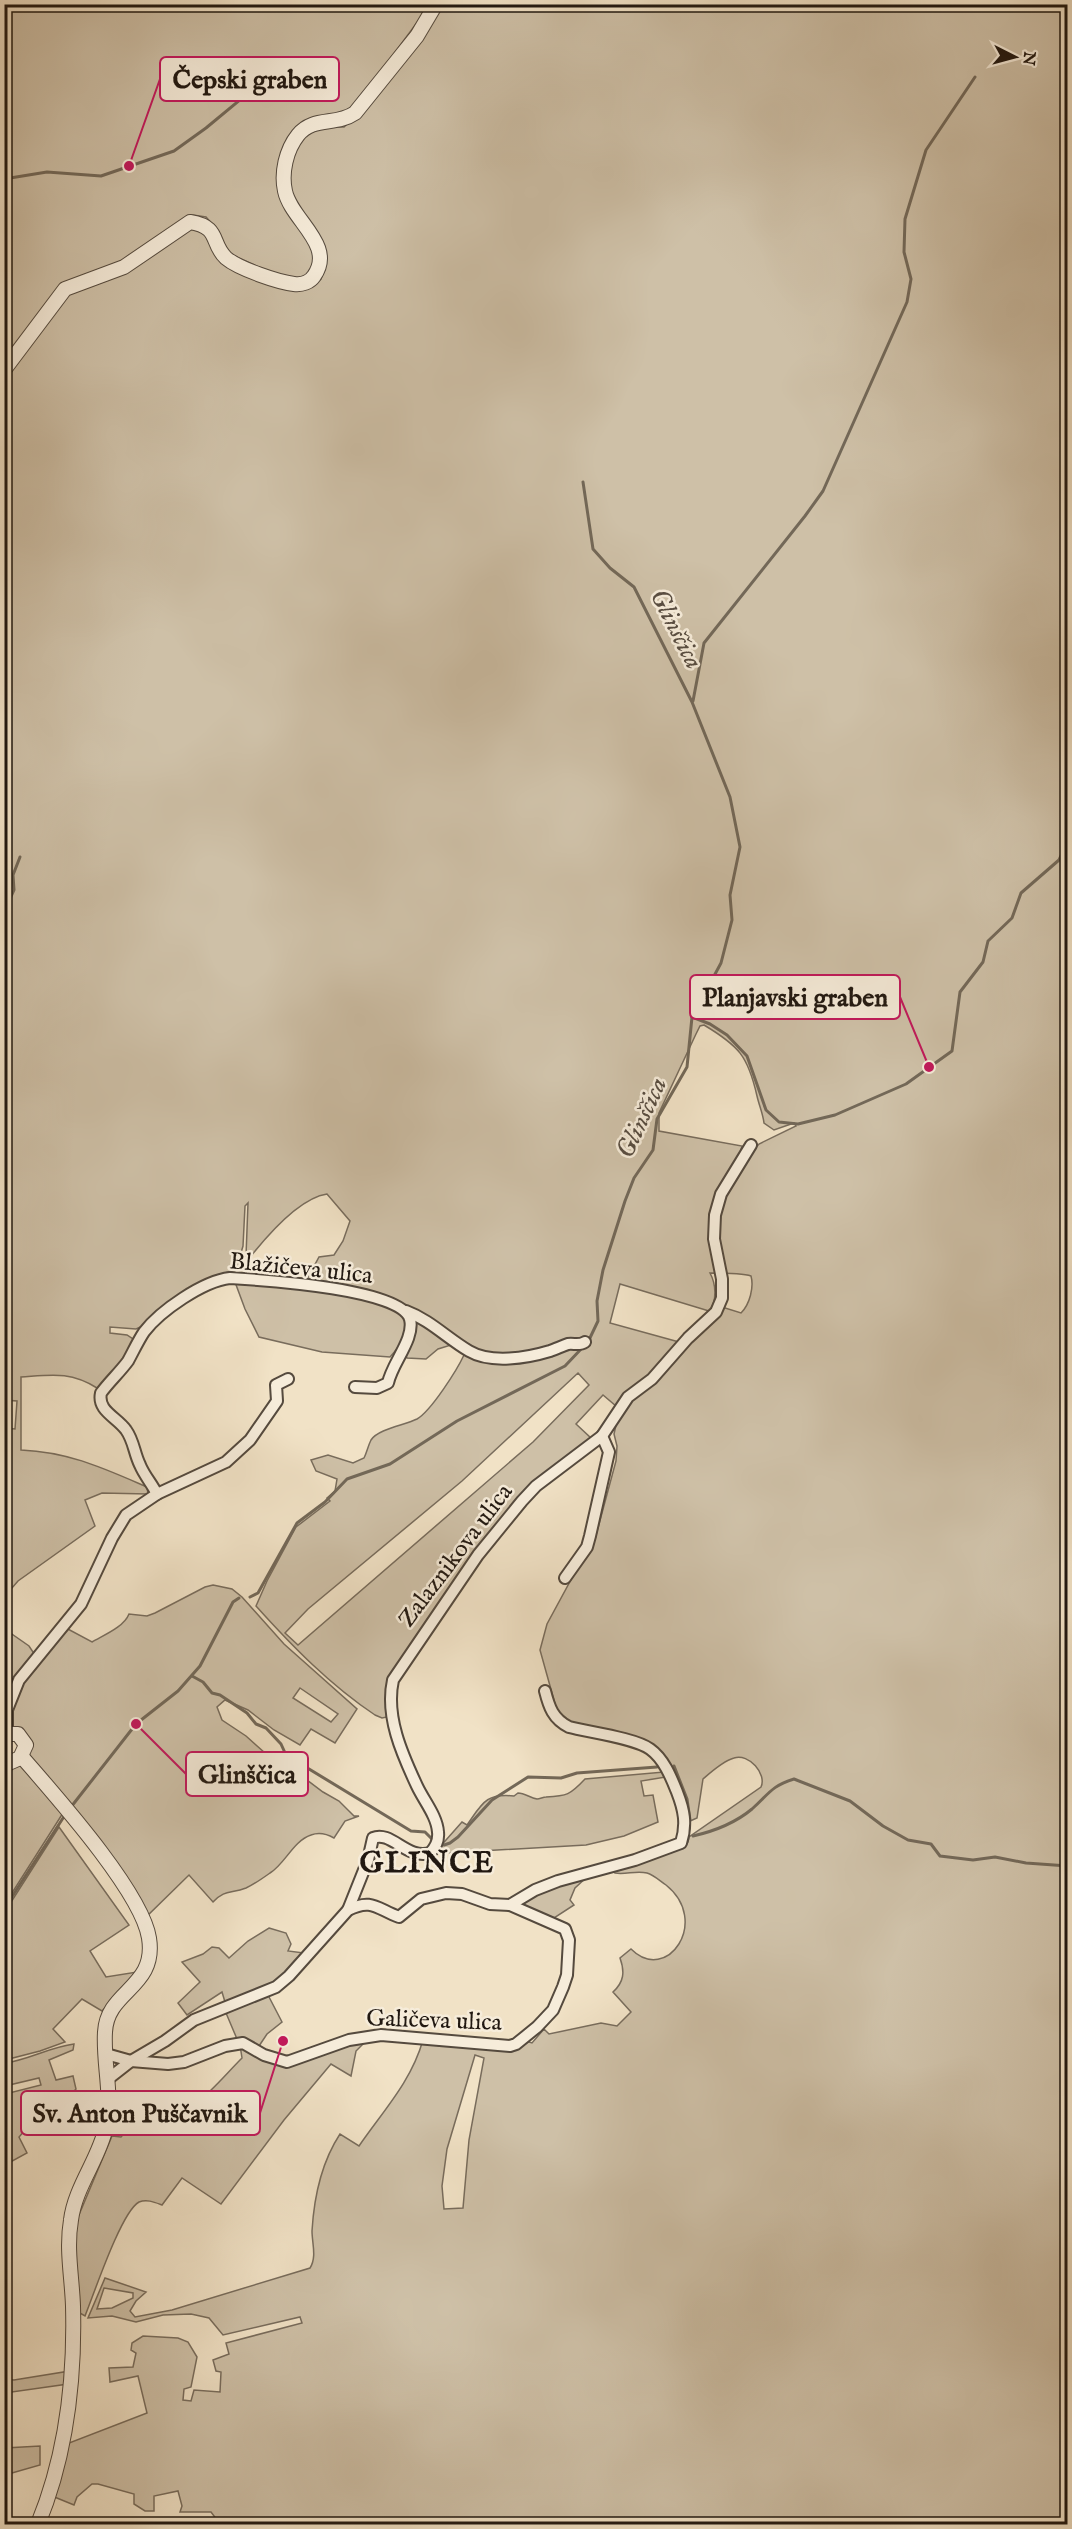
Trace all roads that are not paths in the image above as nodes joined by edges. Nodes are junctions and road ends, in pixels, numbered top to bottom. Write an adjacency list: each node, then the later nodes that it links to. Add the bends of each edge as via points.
1 (436, 4): 2 (street, via 417,36 355,113 346,120 306,126 286,154 285,192 318,244 321,260 309,282 296,285 239,265 225,257 210,230 190,222 124,267 65,289)
2 (4, 370)
3 (751, 1145): 8 (street, Zalaznikova ulica, via 721,1194 715,1215 714,1239 722,1280 722,1298 716,1312 658,1373 628,1397)
4 (406, 1311): 5 (street, via 482,1357 531,1355); 7 (street, via 411,1326 388,1383 377,1388); 9 (street, Blažičeva ulica, via 387,1300 344,1290 230,1278 204,1286 158,1317 100,1393 99,1400 132,1438 141,1467)
5 (585, 1342)
6 (288, 1379): 9 (street, via 276,1385 277,1401 238,1452 226,1462)
7 (356, 1387)
8 (602, 1436): 10 (street, via 609,1452 590,1536 587,1547); 16 (street, Zalaznikova ulica, via 536,1486 516,1508 478,1555 393,1680 390,1712 417,1787 437,1826 438,1841 430,1853 422,1855 406,1851 385,1837 373,1838)
9 (157, 1494): 12 (street, via 126,1515 81,1604 19,1680 7,1710)
10 (565, 1578)
11 (545, 1691): 15 (street, via 560,1722 643,1745 658,1756 683,1808 684,1833 681,1842 671,1847 558,1881)
12 (6, 1734): 13 (street, via 18,1734 25,1741)
13 (22, 1757): 14 (street, via 11,1762); 17 (street, via 120,1879 150,1938 150,1954 139,1981 112,2008 106,2020)
14 (4, 1760)
15 (510, 1905): 16 (street, Galičeva ulica, via 446,1893 421,1899 399,1917 369,1904); 18 (street, Galičeva ulica, via 565,1929 569,1940 567,1975 553,2010 516,2044 381,2035 349,2040 286,2061 243,2043 184,2062)
16 (348, 1910): 18 (street, via 276,1987 194,2020)
17 (106, 2054): 18 (street, Galičeva ulica); 19 (street)
18 (131, 2061): 19 (street)
19 (108, 2079): 20 (street, via 105,2131 71,2218 73,2318 69,2401 60,2455)
20 (38, 2524)

